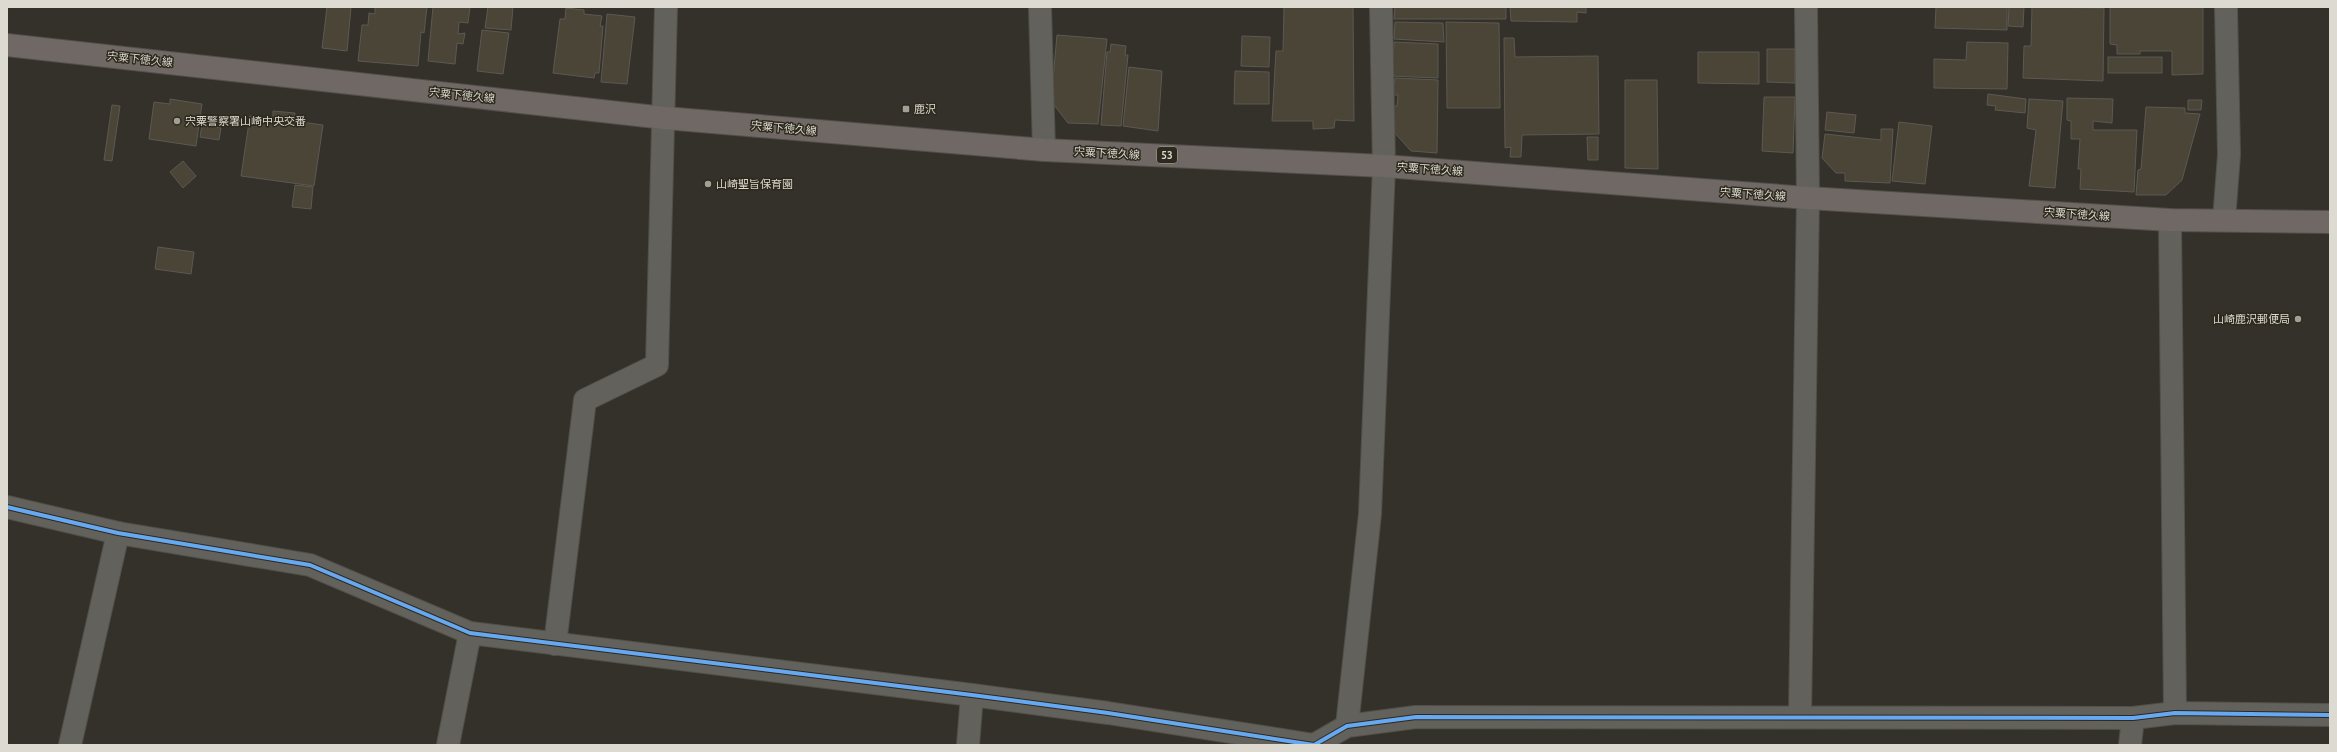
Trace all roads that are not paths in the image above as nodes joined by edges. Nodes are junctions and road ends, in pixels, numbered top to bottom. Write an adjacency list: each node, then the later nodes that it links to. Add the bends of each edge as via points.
1 (666, 7): 7 (street)
2 (1040, 7): 8 (street)
3 (1381, 7): 9 (street)
4 (1806, 7): 10 (street)
5 (2226, 7): 12 (street, via 2229,155)
6 (7, 44): 7 (main road, 宍粟下徳久線 / 53)
7 (665, 118): 8 (main road, 宍粟下徳久線 / 53); 17 (street, via 657,365 585,400)
8 (1044, 150): 9 (main road, 宍粟下徳久線 / 53)
9 (1384, 166): 10 (main road, 宍粟下徳久線 / 53); 23 (street, via 1370,514)
10 (1808, 198): 11 (main road, 宍粟下徳久線 / 53); 21 (street)
11 (2170, 220): 12 (main road, 宍粟下徳久線 / 53); 19 (street)
12 (2224, 220): 13 (main road, 宍粟下徳久線 / 53)
13 (2330, 222)
14 (7, 508): 15 (street)
15 (118, 533): 16 (street, via 310,565); 24 (street)
16 (470, 633): 17 (street); 25 (street)
17 (555, 644): 18 (street)
18 (972, 695): 23 (street, via 1314,745); 26 (street)
19 (2175, 713): 20 (street); 22 (street)
20 (2330, 715)
21 (1800, 716): 22 (street); 23 (street, via 1416,717)
22 (2133, 718): 27 (street)
23 (1339, 736)
24 (70, 745)
25 (448, 745)
26 (968, 745)
27 (2130, 745)

